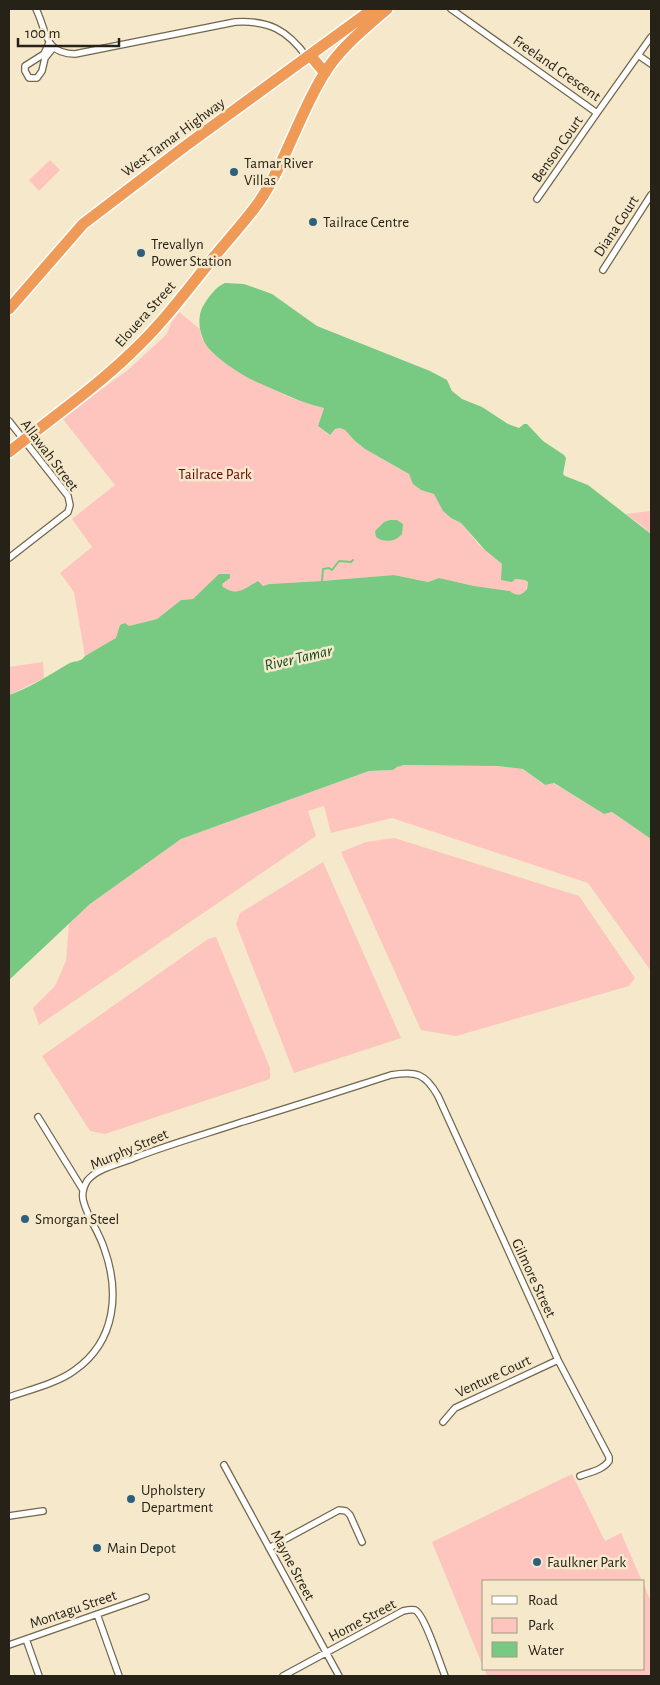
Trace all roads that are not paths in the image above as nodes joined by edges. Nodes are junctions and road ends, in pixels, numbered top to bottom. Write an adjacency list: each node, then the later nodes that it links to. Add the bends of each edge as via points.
1 (36, 9): 6 (street)
2 (373, 9): 9 (highway, West Tamar Highway)
3 (387, 9): 11 (highway, via 342,50)
4 (451, 9): 12 (street, Freeland Crescent)
5 (651, 37): 8 (street, Freeland Crescent)
6 (49, 43): 7 (street); 7 (street, via 44,54 25,66 29,78 40,75 45,58)
7 (53, 48): 9 (street, via 75,54 247,21 282,31)
8 (638, 55): 10 (street); 12 (street, Freeland Crescent)
9 (308, 56): 11 (highway); 16 (highway, West Tamar Highway, via 83,224)
10 (651, 64)
11 (328, 68): 18 (highway, Elouera Street, via 265,192 167,316 118,365)
12 (597, 113): 14 (street, Benson Court)
13 (651, 195): 15 (street, Diana Court)
14 (538, 199)
15 (602, 270)
16 (9, 309)
17 (9, 421): 18 (street, Allawah Street)
18 (24, 440): 19 (highway, Elouera Street); 20 (street, Allawah Street, via 68,496 70,505 68,512)
19 (9, 452)
20 (9, 558)
21 (421, 1076): 23 (street, Murphy Street, via 407,1073 390,1075 160,1148 101,1171 90,1178); 24 (street, Gilmore Street, via 438,1096)
22 (38, 1117): 23 (street)
23 (83, 1190): 25 (street, Murphy Street, via 84,1203 111,1270 114,1301 110,1322 103,1341 75,1371)
24 (558, 1360): 26 (street, Venture Court, via 455,1408); 28 (street, Gilmore Street, via 609,1457 603,1468)
25 (9, 1397)
26 (443, 1422)
27 (224, 1465): 32 (street, Mayne Street)
28 (580, 1476)
29 (43, 1511): 30 (street)
30 (9, 1516)
31 (362, 1542): 32 (street, via 350,1514 339,1510)
32 (269, 1548): 37 (street, Mayne Street)
33 (146, 1597): 34 (street, Montagu Street)
34 (98, 1614): 35 (street, Montagu Street); 39 (street)
35 (26, 1639): 36 (street, Montagu Street); 38 (street)
36 (9, 1645)
37 (326, 1653): 40 (street, Home Street); 41 (street, Mayne Street); 42 (street, Home Street, via 409,1609 420,1614)
38 (39, 1676)
39 (119, 1676)
40 (283, 1676)
41 (339, 1676)
42 (445, 1676)

